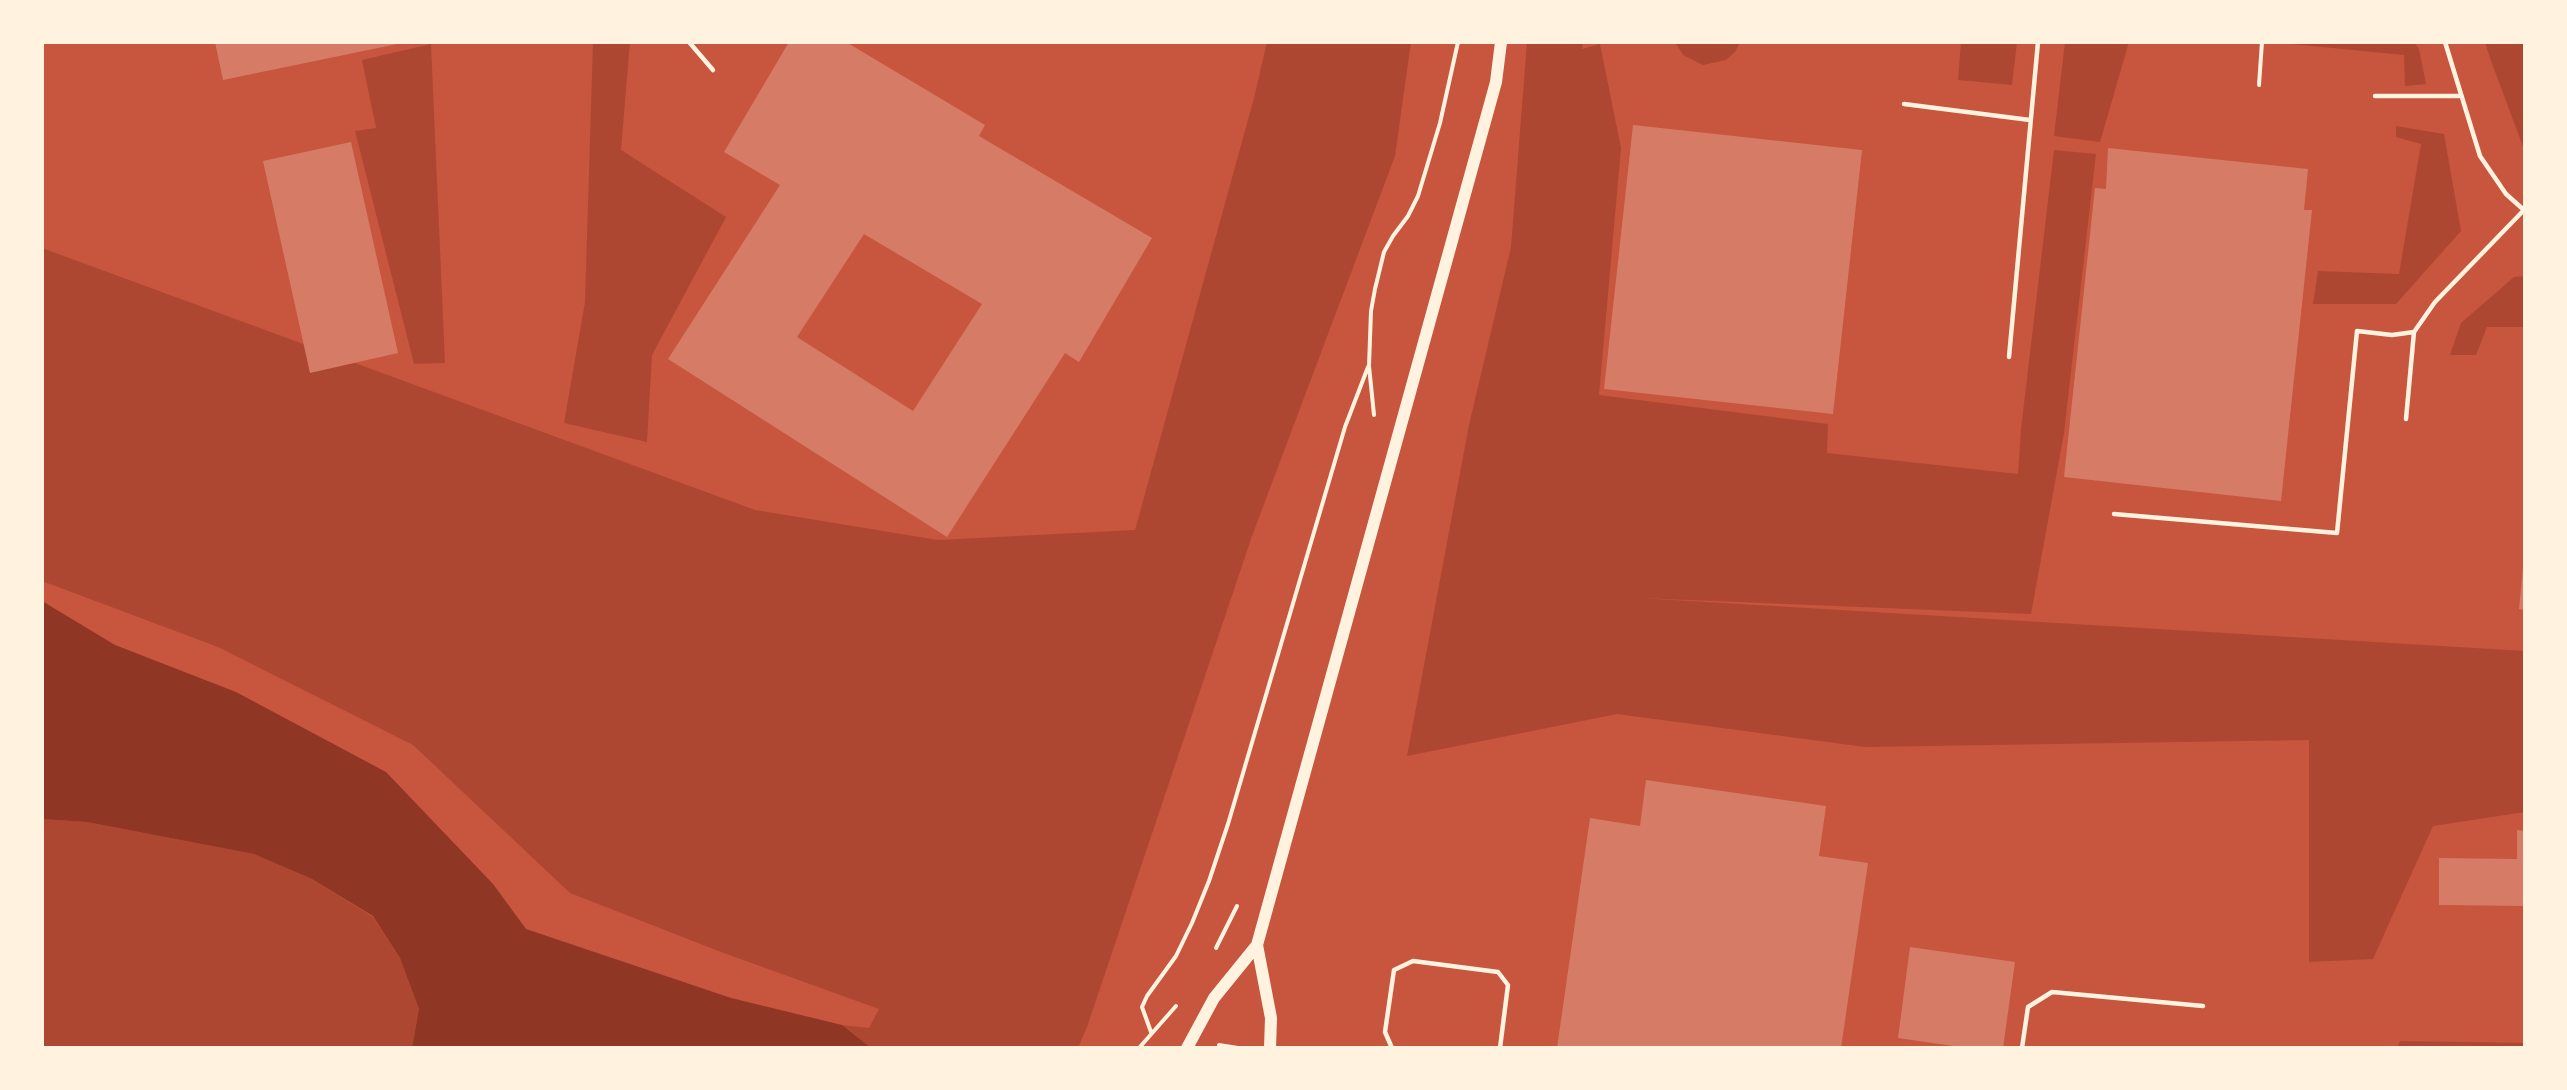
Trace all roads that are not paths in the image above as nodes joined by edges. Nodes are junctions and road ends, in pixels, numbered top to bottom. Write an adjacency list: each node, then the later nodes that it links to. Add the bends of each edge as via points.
1 (688, 42): 5 (lane)
2 (1501, 42): 15 (main road, via 1496,82)
3 (2038, 42): 9 (lane)
4 (2445, 42): 7 (lane)
5 (713, 70)
6 (2375, 96): 7 (lane)
7 (2461, 96): 10 (lane, via 2480,156 2506,194)
8 (1904, 104): 9 (lane)
9 (2030, 120): 12 (lane)
10 (2524, 211): 11 (lane, via 2435,302)
11 (2414, 332): 13 (lane); 14 (lane, via 2392,335 2357,331 2337,533)
12 (2009, 357)
13 (2406, 419)
14 (2114, 514)
15 (1257, 945): 17 (main road, via 1214,998); 18 (main road, via 1270,1018)
16 (2204, 1006): 21 (lane, via 2052,992 2028,1007)
17 (1187, 1048)
18 (1270, 1048)
19 (1392, 1048): 20 (lane, via 1385,1032 1395,970 1413,961 1498,972 1508,985)
20 (1500, 1048)
21 (2022, 1048)

